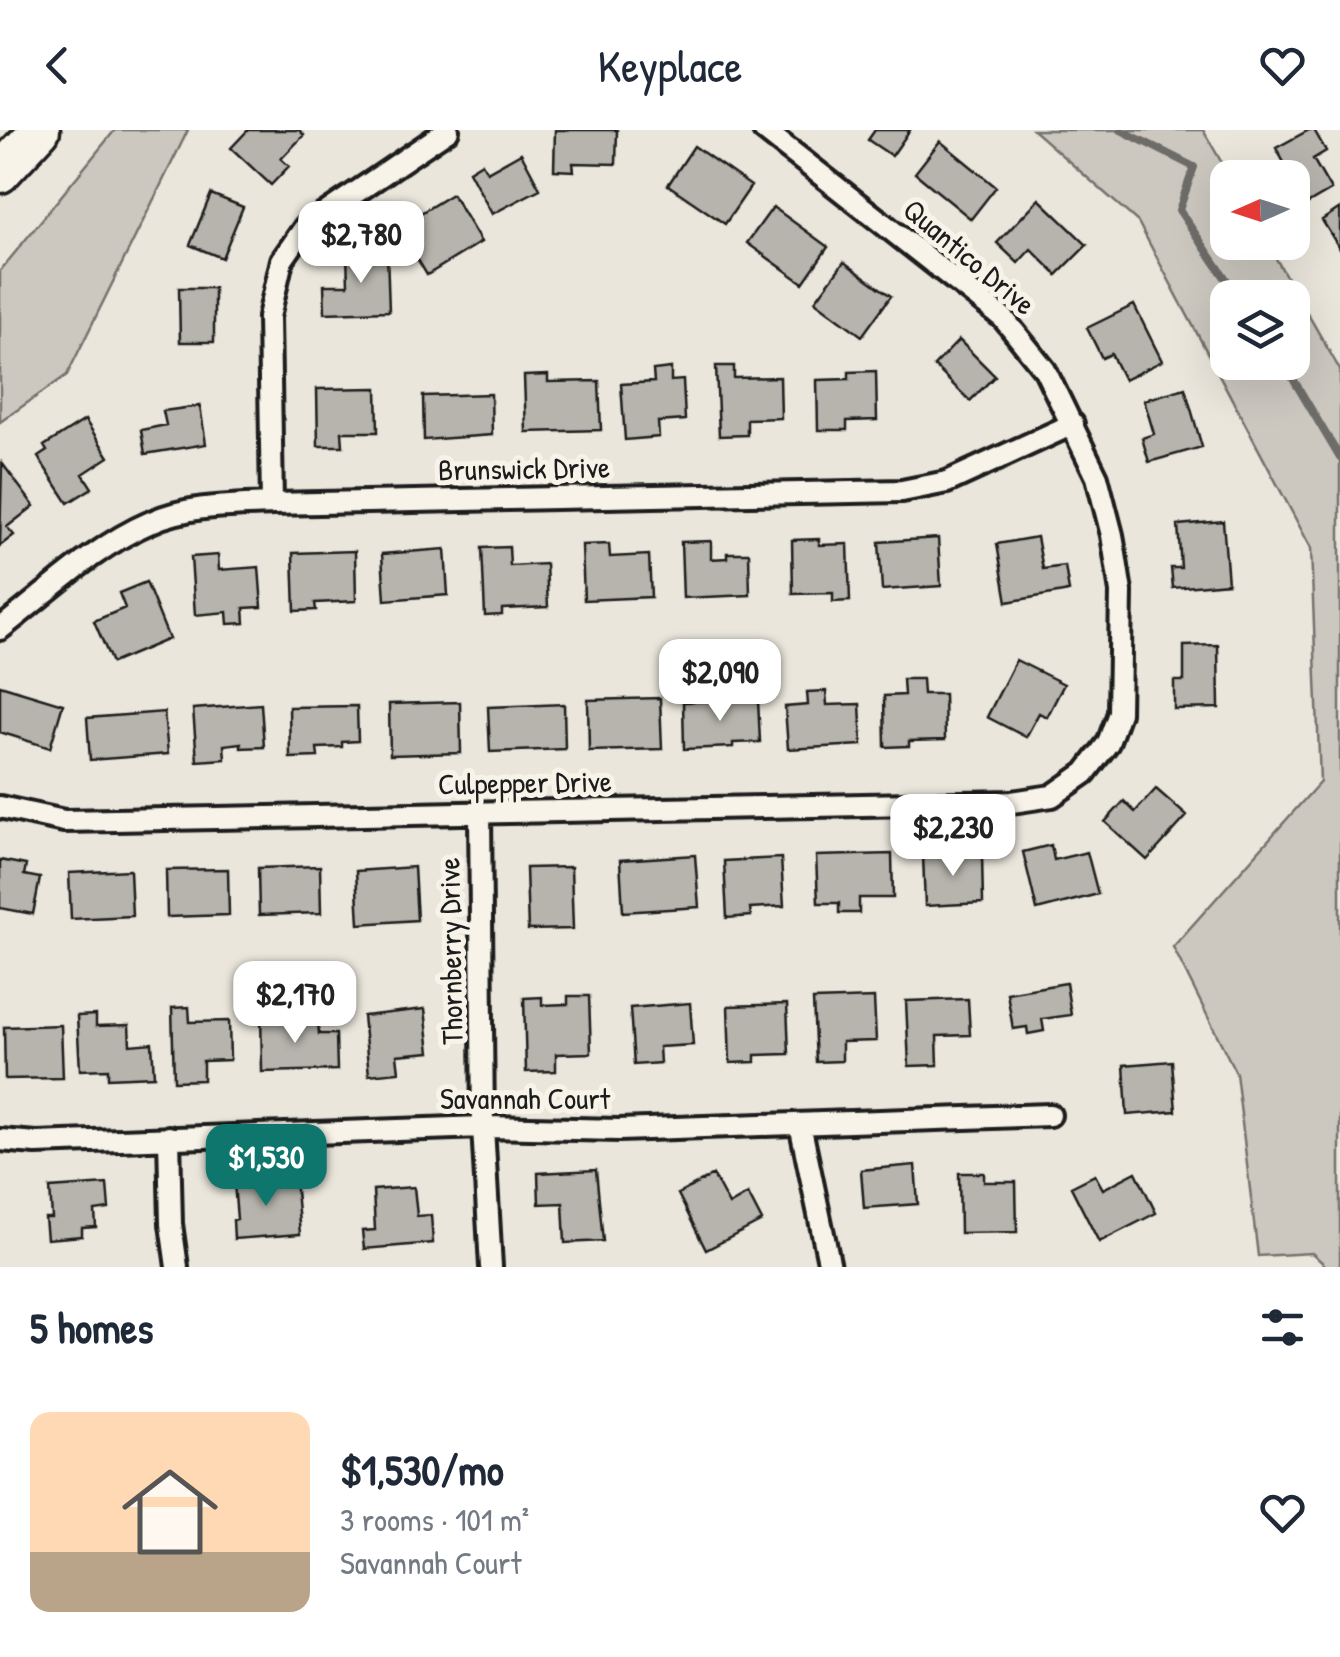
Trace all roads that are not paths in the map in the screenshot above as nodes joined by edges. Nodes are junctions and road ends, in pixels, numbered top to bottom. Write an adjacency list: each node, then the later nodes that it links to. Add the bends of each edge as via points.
1 (40, 130): 4 (highway)
2 (448, 130): 6 (street, via 304,227 282,260 269,317)
3 (764, 130): 5 (street, Quantico Drive, via 1004,318 1045,370)
4 (0, 172)
5 (1073, 424): 6 (street, Brunswick Drive, via 947,482 902,491); 8 (street, Quantico Drive, via 1097,477 1115,554 1121,592 1119,713 1108,744 1085,773)
6 (272, 504): 7 (street, Brunswick Drive, via 201,508 152,521 105,546)
7 (0, 629)
8 (1052, 796): 10 (street, Culpepper Drive)
9 (0, 807): 10 (street, Culpepper Drive, via 64,821)
10 (480, 814): 13 (street, Thornberry Drive)
11 (1050, 1115): 12 (street, Savannah Court)
12 (800, 1124): 13 (street, Savannah Court); 18 (street)
13 (483, 1128): 14 (street, Savannah Court); 17 (street, Thornberry Drive)
14 (169, 1137): 15 (street, Savannah Court); 16 (street, via 170,1224)
15 (0, 1140)
16 (178, 1267)
17 (491, 1267)
18 (830, 1267)

